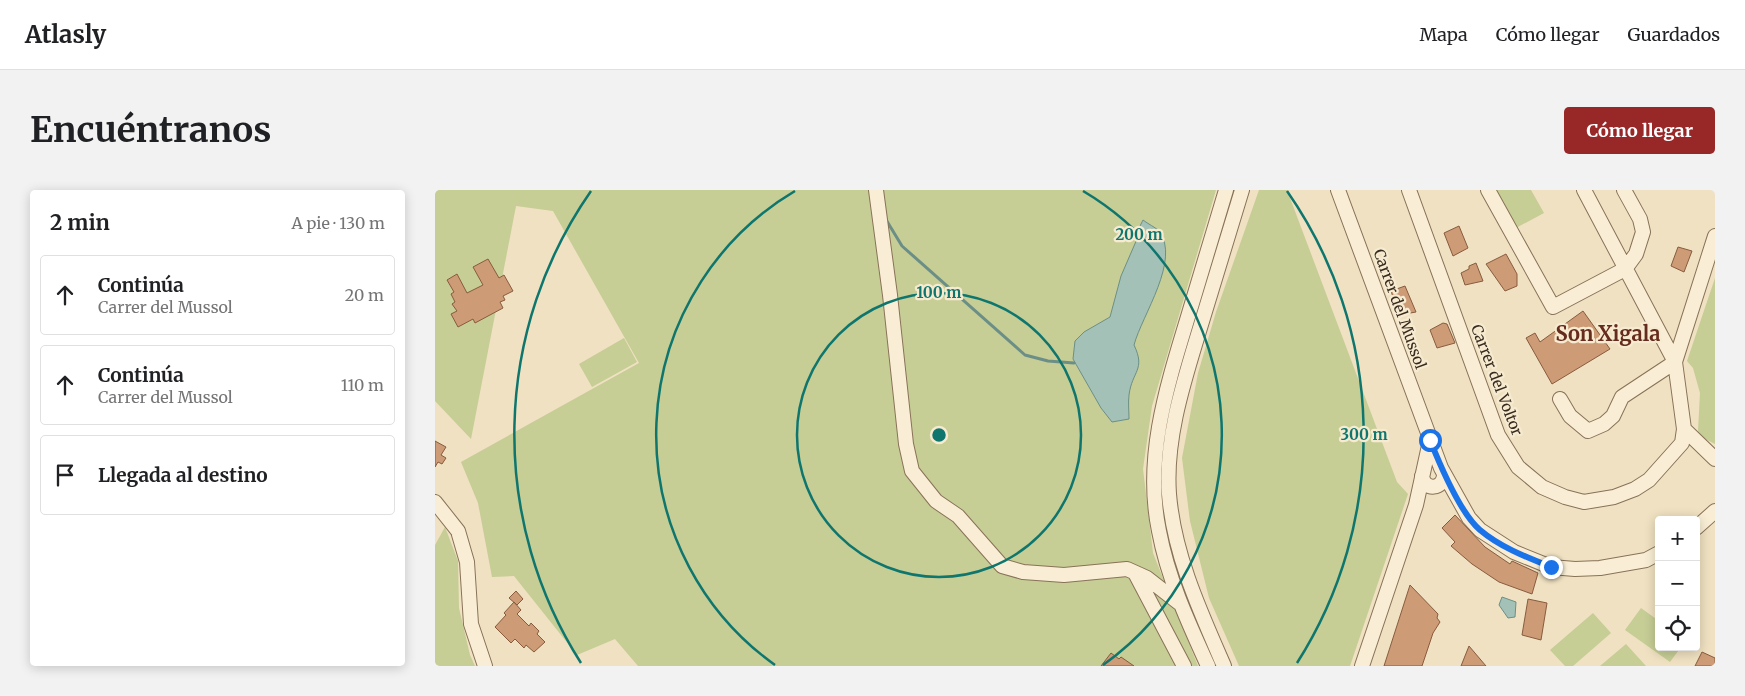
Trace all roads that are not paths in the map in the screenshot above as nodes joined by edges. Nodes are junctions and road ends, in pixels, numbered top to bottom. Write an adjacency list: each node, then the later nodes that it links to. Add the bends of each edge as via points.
1 (876, 190): 23 (street, via 906,444 912,471 936,501 958,516 1002,566 1023,572 1064,574 1127,569)
2 (1226, 190): 24 (street, via 1176,358 1156,441 1154,494 1159,530)
3 (1242, 190): 28 (street, via 1190,360 1169,460 1169,494 1183,563)
4 (1338, 190): 14 (street, Carrer del Mussol)
5 (1409, 190): 13 (street, Carrer del Voltor, via 1498,435 1518,468 1542,487 1565,497 1584,502 1614,497 1635,490 1649,480 1682,443)
6 (1488, 190): 10 (street, via 1553,307)
7 (1584, 190): 10 (street)
8 (1624, 190): 10 (street, via 1643,232 1636,254)
9 (1715, 236): 11 (street)
10 (1625, 269): 11 (street)
11 (1675, 362): 12 (street, via 1622,397 1613,416 1588,431 1570,416); 13 (street)
12 (1560, 399)
13 (1684, 429): 15 (street)
14 (1430, 440): 16 (street, Carrer del Mussol); 17 (street)
15 (1715, 459)
16 (1443, 471): 17 (street, via 1445,478 1441,484); 17 (street, via 1431,465); 19 (street, Carrer del Mussol)
17 (1428, 480): 19 (street, Carrer del Mussol); 29 (street, via 1416,505)
18 (435, 502): 25 (street, via 458,531 467,562 471,624)
19 (1460, 502): 22 (street, Carrer del Mussol, via 1480,530 1514,552 1551,567 1600,568)
20 (1715, 511): 21 (street)
21 (1700, 524)
22 (1655, 556)
23 (1135, 573): 24 (street, via 1147,578); 26 (street)
24 (1179, 603): 27 (street)
25 (485, 666)
26 (1184, 666)
27 (1208, 666)
28 (1224, 666)
29 (1362, 666)

